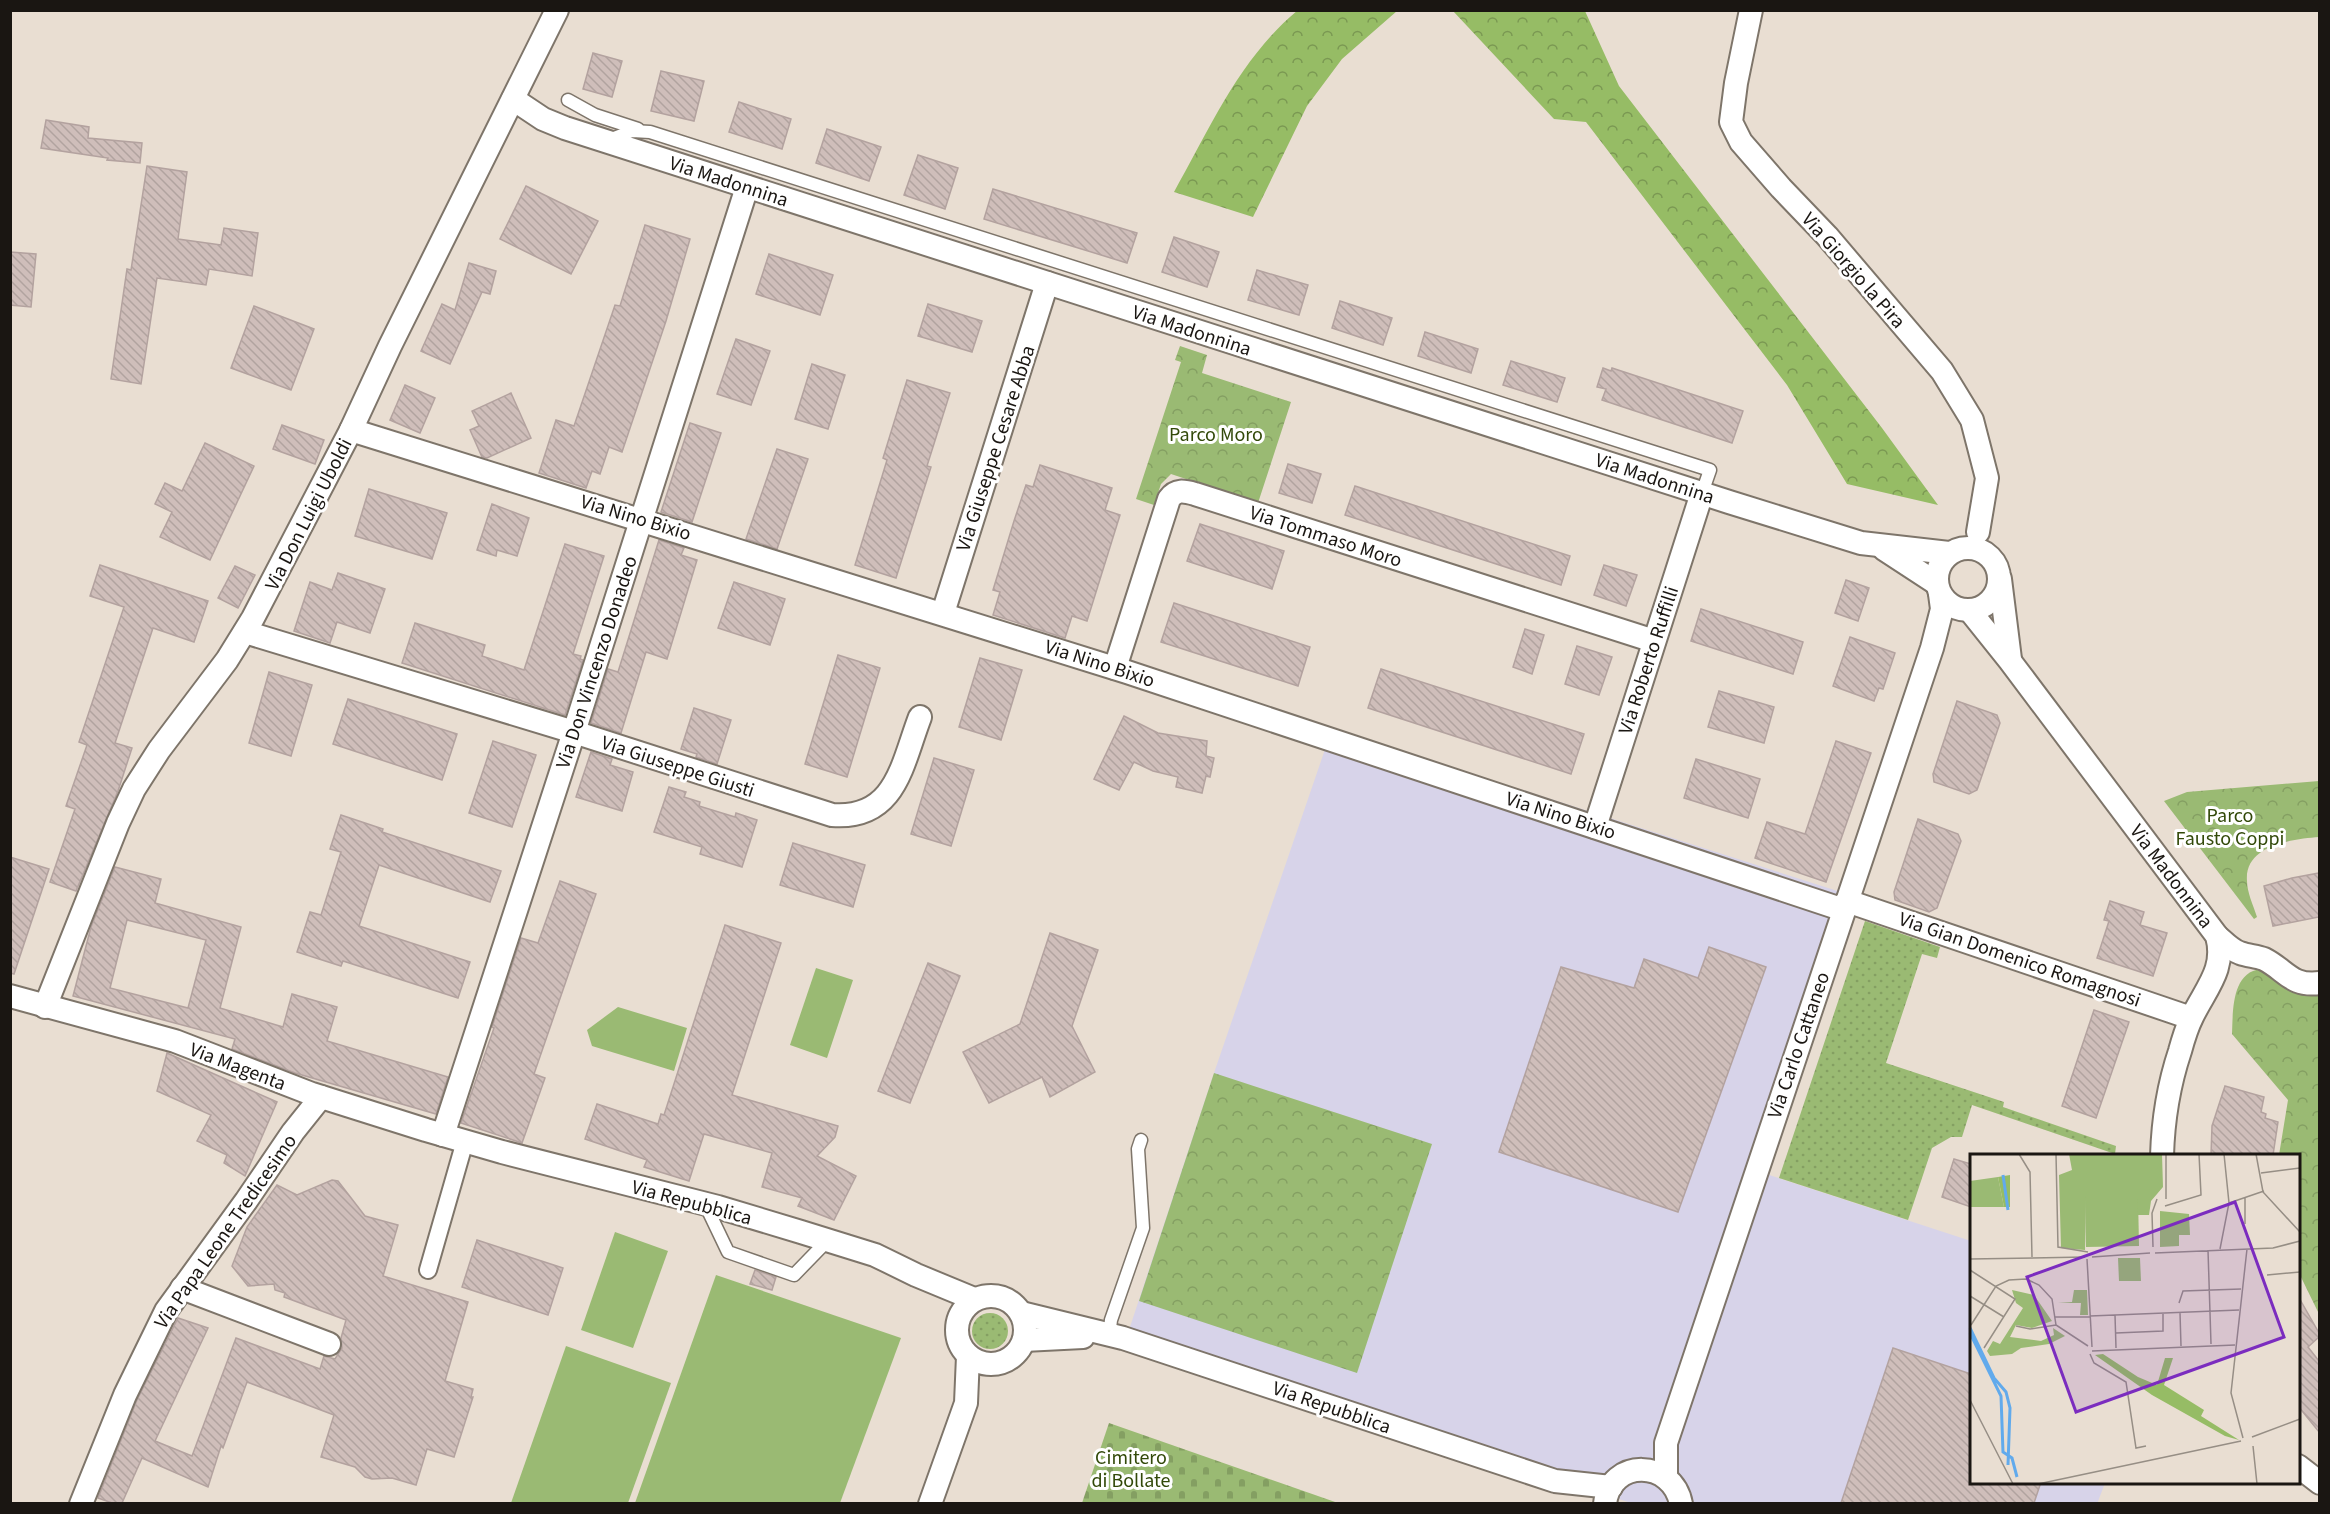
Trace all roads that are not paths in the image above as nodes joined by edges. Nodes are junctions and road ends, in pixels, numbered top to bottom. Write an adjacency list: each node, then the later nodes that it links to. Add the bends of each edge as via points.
1 (557, 10): 3 (street, Via Don Luigi Uboldi)
2 (1751, 10): 12 (street, Via Giorgio la Pira, via 1731,122 1741,142 1942,371 1966,410 1987,478)
3 (513, 99): 6 (street, Via Madonnina, via 543,118); 9 (street, Via Don Luigi Uboldi)
4 (568, 100): 5 (lane, via 595,115)
5 (642, 130): 6 (lane); 10 (lane, via 1710,471)
6 (605, 141): 7 (street, Via Madonnina)
7 (747, 187): 8 (street, Via Madonnina); 11 (street, Via Don Vincenzo Donadeo)
8 (1047, 283): 10 (street, Via Madonnina); 18 (street, Via Giuseppe Cesare Abba)
9 (351, 430): 11 (street, Via Nino Bixio); 19 (street, Via Don Luigi Uboldi)
10 (1702, 493): 13 (street, Via Madonnina); 20 (street, Via Roberto Ruffilli)
11 (641, 519): 18 (street, Via Nino Bixio); 25 (street, Via Don Vincenzo Donadeo)
12 (1978, 532)
13 (1878, 545): 14 (street, Via Madonnina); 16 (street, Via Madonnina)
14 (1949, 553): 15 (street, via 1969,547 1980,549 1995,563); 16 (street, via 1939,566)
15 (1999, 573): 17 (street, via 1996,594 1980,608); 22 (street, Via Madonnina)
16 (1938, 588): 17 (street, via 1946,602); 21 (street, Via Carlo Cattaneo, via 1942,609)
17 (1967, 611): 21 (street, Via Carlo Cattaneo, via 1949,625); 22 (street, Via Madonnina)
18 (942, 613): 23 (street, Via Nino Bixio)
19 (245, 632): 25 (street, Via Giuseppe Giusti); 31 (street, Via Don Luigi Uboldi, via 134,789)
20 (1654, 641): 23 (street, Via Tommaso Moro, via 1178,491 1169,499); 26 (street, Via Roberto Ruffilli)
21 (1932, 648): 27 (street, Via Carlo Cattaneo)
22 (2010, 661): 28 (street, Via Madonnina)
23 (1115, 668): 26 (street, Via Nino Bixio)
24 (920, 717): 25 (street, Via Giuseppe Giusti, via 887,796 870,809 841,816)
25 (574, 732): 34 (street, Via Don Vincenzo Donadeo)
26 (1595, 826): 27 (street, Via Nino Bixio)
27 (1846, 906): 32 (street, Via Gian Domenico Romagnosi); 51 (street, Via Carlo Cattaneo)
28 (2217, 936): 29 (street, via 2241,954 2264,959 2291,979); 32 (street, Via Madonnina, via 2220,962)
29 (2319, 983)
30 (10, 996): 31 (street, Via Magenta)
31 (45, 1007): 33 (street, Via Magenta, via 175,1041)
32 (2192, 1018): 36 (street, Via Madonnina, via 2174,1072)
33 (321, 1097): 34 (street, Via Magenta); 41 (street, Via Papa Leone Tredicesimo)
34 (454, 1138): 37 (street, Via Repubblica); 39 (street)
35 (1141, 1140): 45 (lane, via 1138,1149 1143,1228)
36 (2162, 1154)
37 (705, 1204): 38 (street, Via Repubblica); 38 (lane, via 728,1252 794,1275)
38 (828, 1240): 40 (street, Via Repubblica, via 875,1255)
39 (428, 1270)
40 (916, 1275): 42 (street, Via Repubblica); 44 (street, Via Repubblica)
41 (182, 1288): 47 (street); 58 (street, Via Papa Leone Tredicesimo, via 156,1329)
42 (974, 1299): 43 (street, via 995,1295 1014,1304); 44 (street)
43 (1021, 1313): 45 (street, Via Repubblica); 46 (street)
44 (957, 1320): 48 (street, via 957,1340)
45 (1109, 1336): 46 (street, Via Repubblica); 55 (street, Via Repubblica)
46 (1024, 1340): 49 (street, via 1014,1356)
47 (329, 1344)
48 (968, 1356): 49 (street); 50 (street)
49 (997, 1364): 50 (street)
50 (966, 1403): 59 (street)
51 (1666, 1443): 53 (street, Via Carlo Cattaneo); 54 (street, Via Carlo Cattaneo)
52 (2300, 1468): 56 (street)
53 (1642, 1469): 54 (street); 57 (street, via 1624,1474)
54 (1666, 1476): 61 (street, via 1674,1484)
55 (1555, 1481): 57 (street, Via Repubblica); 60 (street, Via Repubblica)
56 (2319, 1483)
57 (1608, 1495)
58 (81, 1503)
59 (930, 1503)
60 (1593, 1503)
61 (1681, 1503)

